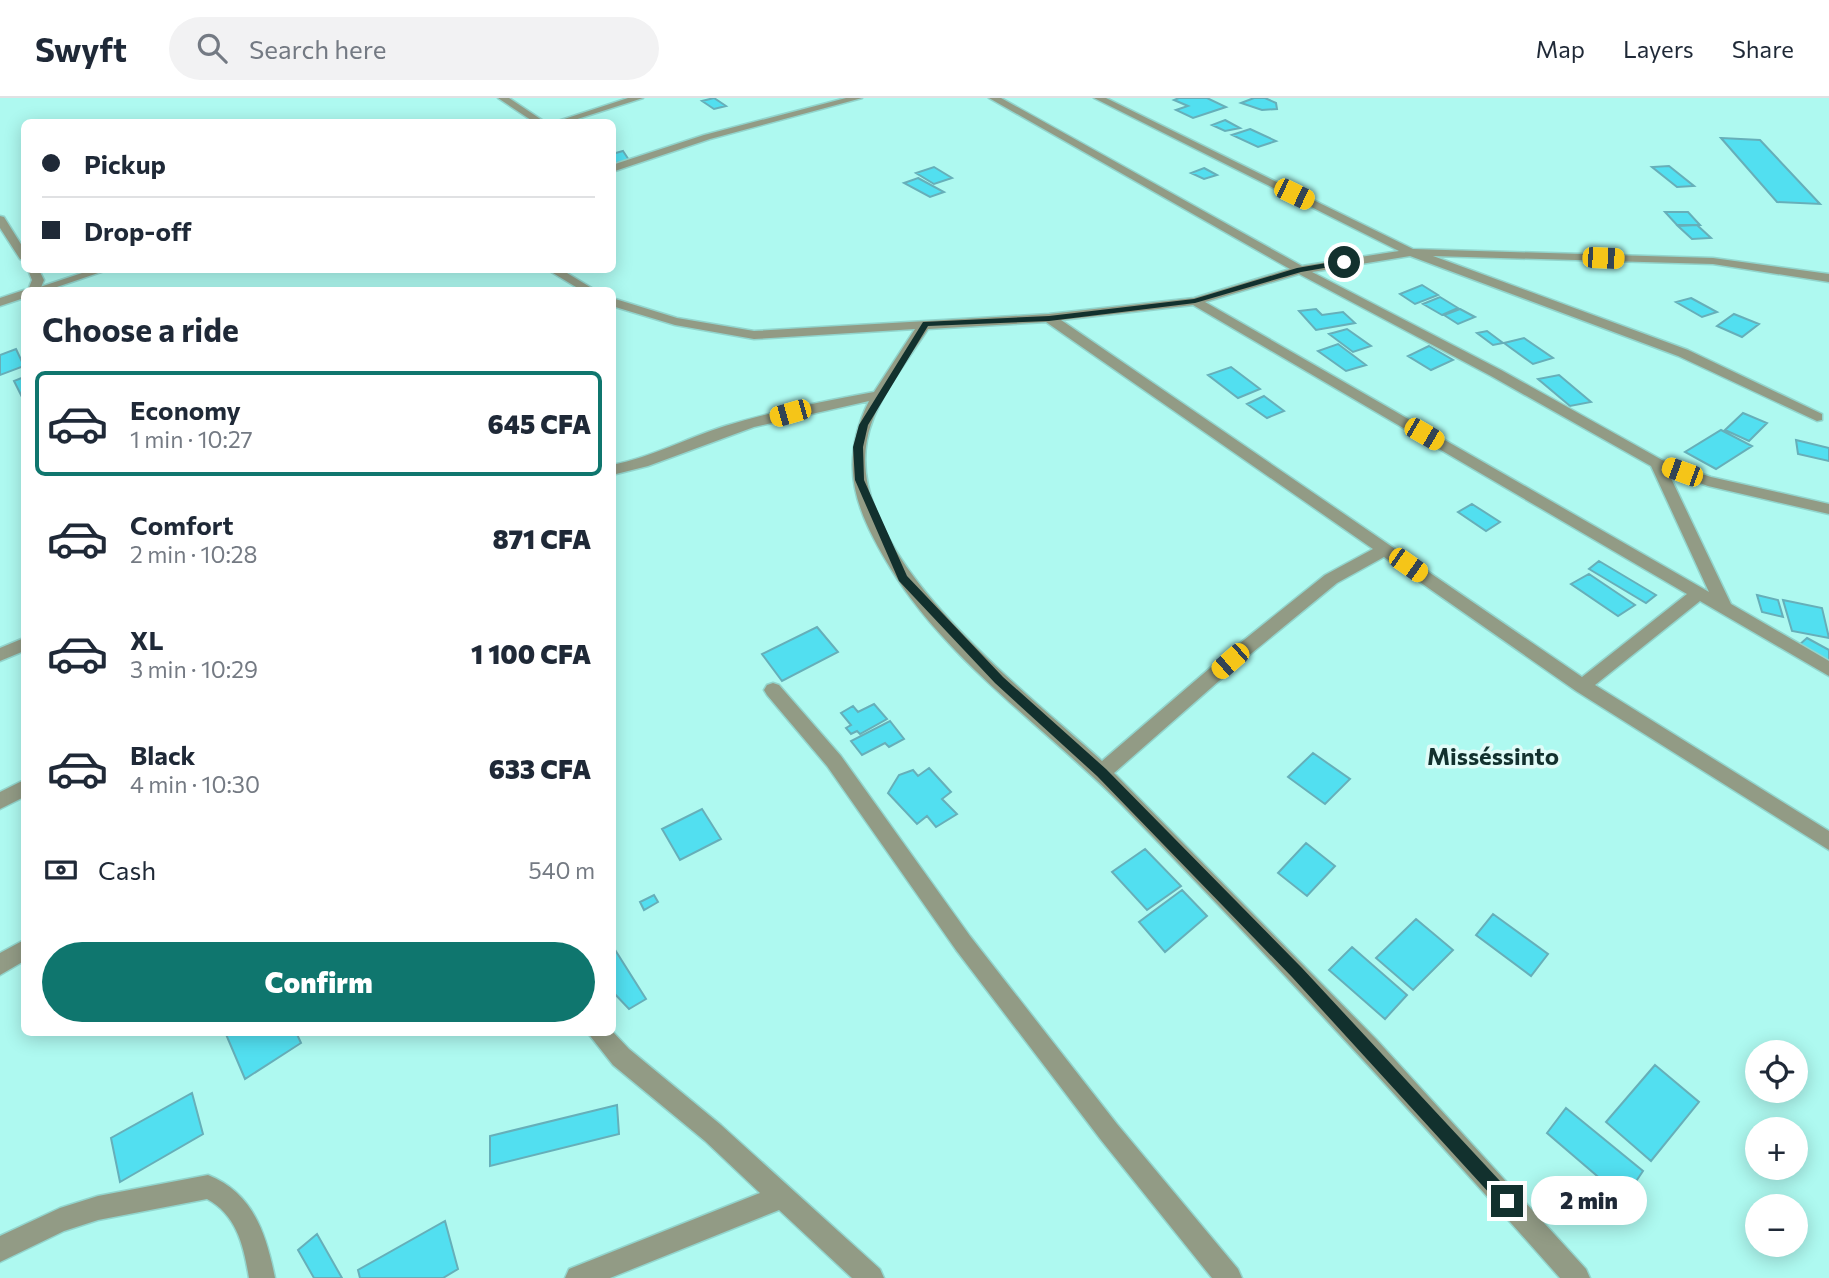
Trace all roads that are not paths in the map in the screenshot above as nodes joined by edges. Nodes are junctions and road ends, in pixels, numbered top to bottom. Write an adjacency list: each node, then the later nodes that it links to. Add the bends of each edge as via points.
1 (503, 98): 6 (street)
2 (638, 98): 7 (street)
3 (857, 98): 8 (street)
4 (994, 98): 12 (street)
5 (1098, 98): 11 (street)
6 (535, 119)
7 (570, 119)
8 (616, 168)
9 (0, 219): 10 (street)
10 (21, 252)
11 (1411, 252): 12 (street); 15 (street, via 1713,261); 25 (street, via 1683,353)
12 (1300, 270): 19 (street); 26 (street)
13 (91, 273): 16 (street)
14 (559, 273): 17 (street)
15 (1829, 278)
16 (45, 287)
17 (584, 287)
18 (21, 295): 20 (street)
19 (1195, 301): 22 (street); 30 (street)
20 (0, 302)
21 (616, 303): 23 (street, via 675,321 754,335)
22 (1049, 318): 23 (street); 29 (street)
23 (926, 323): 24 (street)
24 (879, 395): 27 (street, via 741,426); 37 (street, via 858,447 860,480 903,578 999,680)
25 (1816, 417)
26 (1657, 463): 28 (street, via 1707,481); 31 (street)
27 (616, 469)
28 (1829, 509)
29 (1386, 549): 35 (street); 37 (street, via 1331,579)
30 (1698, 593): 31 (street); 35 (street)
31 (1724, 607): 34 (street)
32 (21, 645): 33 (street)
33 (0, 655)
34 (1829, 669)
35 (1582, 686): 40 (street)
36 (773, 690): 49 (street, via 834,761 963,943)
37 (1101, 772): 50 (street, via 1297,972)
38 (21, 790): 39 (street)
39 (0, 801)
40 (1829, 841)
41 (21, 952): 42 (street)
42 (0, 965)
43 (601, 1036): 44 (street)
44 (782, 1197): 47 (street); 48 (street)
45 (0, 1249): 46 (street, via 60,1220 98,1208 208,1187 229,1198 240,1211 256,1242)
46 (262, 1278)
47 (579, 1278)
48 (871, 1278)
49 (1228, 1278)
50 (1577, 1278)

